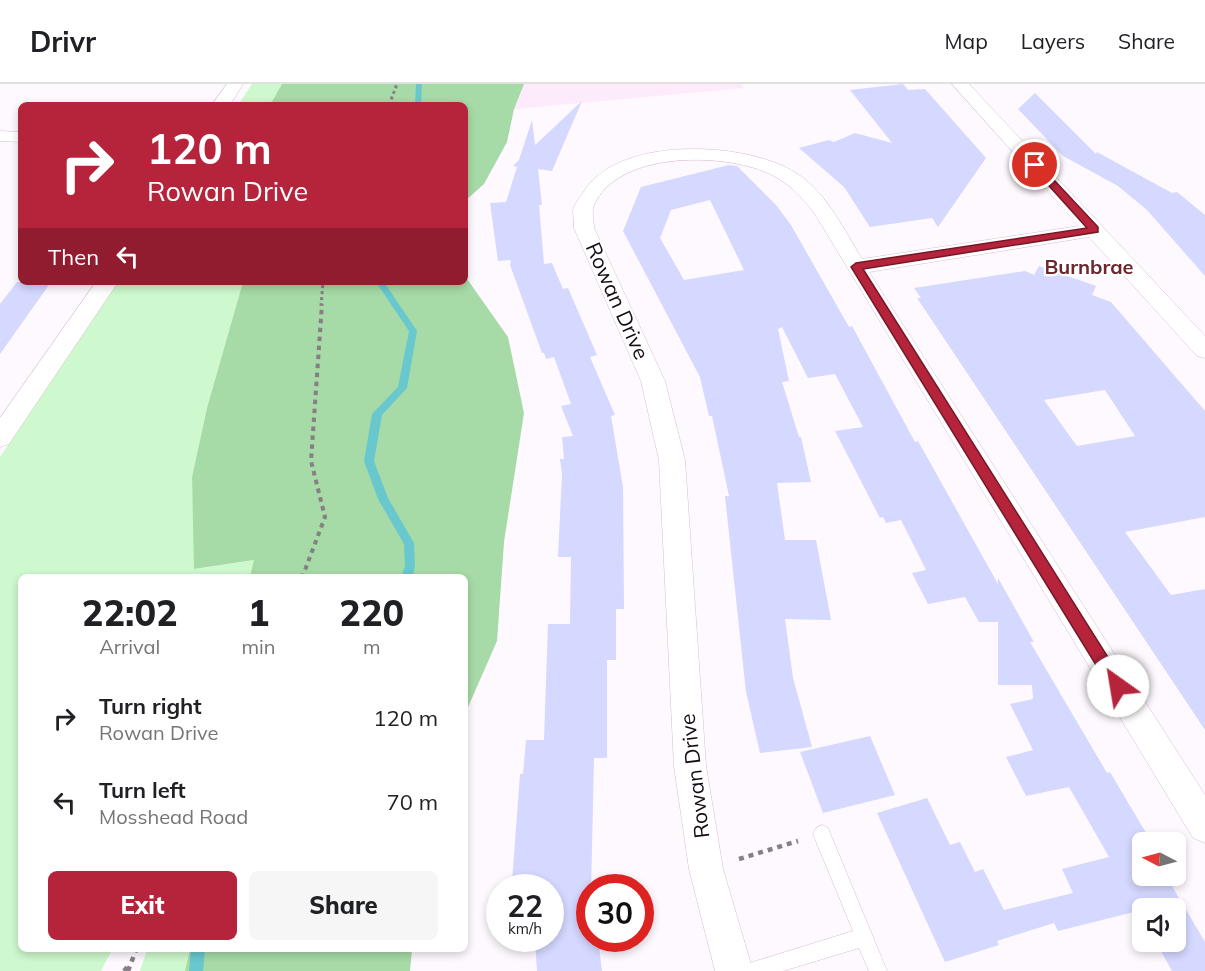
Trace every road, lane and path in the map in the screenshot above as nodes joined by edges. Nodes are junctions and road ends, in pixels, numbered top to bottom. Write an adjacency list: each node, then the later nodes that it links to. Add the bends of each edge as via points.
1 (235, 84): 4 (street)
2 (397, 84): 5 (path)
3 (960, 84): 8 (street)
4 (223, 102)
5 (390, 102)
6 (0, 136): 7 (street)
7 (18, 137)
8 (1095, 230): 9 (street); 12 (street)
9 (856, 267): 15 (street, Rowan Drive); 17 (street, Rowan Drive, via 811,194 790,177 762,163 725,155 686,154 619,170 594,187 583,208 584,228 653,381 672,460 690,766)
10 (105, 285): 13 (street)
11 (322, 285): 14 (path, via 311,461 325,517)
12 (1205, 350)
13 (0, 437)
14 (304, 574)
15 (1205, 826)
16 (822, 834): 17 (path); 18 (lane)
17 (706, 869): 21 (street, Rowan Drive)
18 (864, 937): 22 (lane); 23 (lane)
19 (135, 952): 20 (path)
20 (126, 971)
21 (734, 971)
22 (753, 971)
23 (878, 971)

